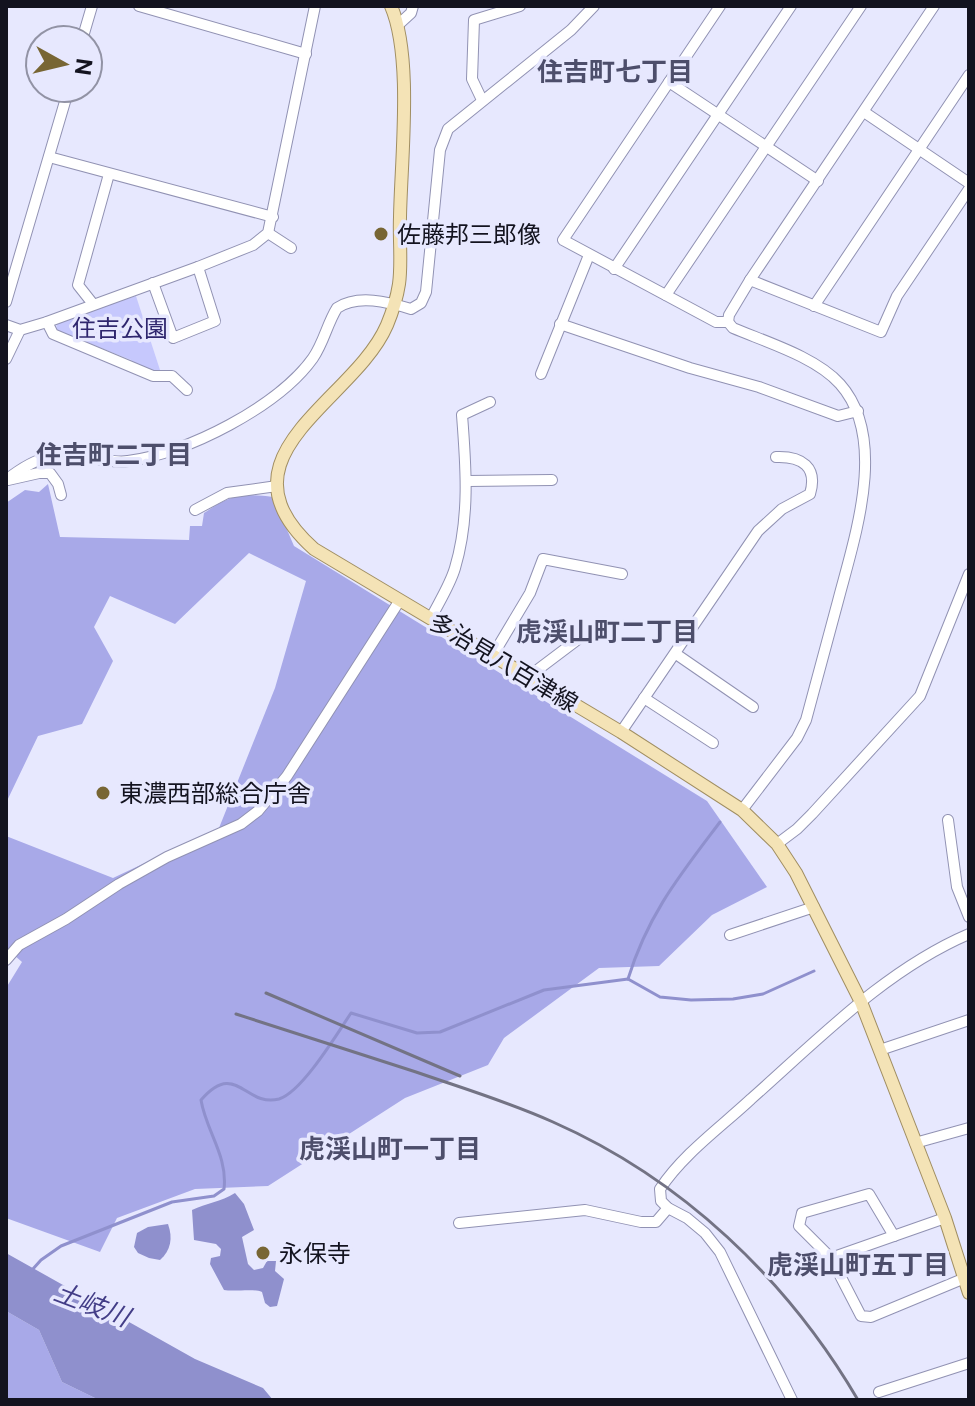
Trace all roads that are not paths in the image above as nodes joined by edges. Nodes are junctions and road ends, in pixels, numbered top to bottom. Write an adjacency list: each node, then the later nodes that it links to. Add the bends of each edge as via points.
1 (139, 6): 12 (street)
2 (315, 6): 12 (street)
3 (391, 6): 11 (main road)
4 (413, 6): 11 (street)
5 (520, 6): 15 (street, via 474,20 472,79)
6 (594, 6): 15 (street)
7 (720, 6): 14 (street)
8 (791, 6): 18 (street)
9 (861, 6): 19 (street)
10 (928, 8): 17 (street)
11 (399, 24): 36 (main road, via 399,284)
12 (306, 54): 25 (street)
13 (969, 75): 20 (street)
14 (669, 82): 18 (street); 28 (street, via 563,240)
15 (482, 100): 36 (street, via 448,129 440,150 426,292 411,309)
16 (64, 104): 21 (street)
17 (864, 112): 20 (street); 23 (street)
18 (716, 115): 19 (street); 30 (street)
19 (766, 147): 23 (street); 33 (street)
20 (919, 148): 24 (street); 37 (street)
21 (49, 157): 22 (street); 34 (street)
22 (109, 174): 25 (street); 35 (street, via 78,285)
23 (818, 181): 31 (street)
24 (969, 186): 37 (street, via 897,296 881,332)
25 (273, 217): 26 (street)
26 (268, 233): 27 (street); 29 (street, via 253,245)
27 (291, 248)
28 (589, 255): 30 (street); 40 (street)
29 (198, 267): 32 (street); 32 (street, via 215,321 173,338)
30 (614, 269): 33 (street)
31 (750, 280): 37 (street); 39 (street)
32 (153, 283): 35 (street)
33 (666, 295): 39 (street, via 716,322)
34 (6, 302)
35 (93, 304): 38 (street)
36 (393, 304): 49 (street, via 356,300 337,308 312,360 254,411 220,431 128,462 53,454); 52 (main road, via 379,341 285,451)
37 (814, 306)
38 (47, 322): 42 (street); 45 (street, via 53,334 153,376 172,376)
39 (728, 322): 47 (street, via 825,370)
40 (560, 324): 44 (street); 47 (street, via 838,416)
41 (6, 325): 42 (street)
42 (20, 330): 43 (street)
43 (6, 359)
44 (541, 374)
45 (187, 390)
46 (490, 402): 51 (street, via 462,415)
47 (858, 411): 67 (street, via 864,465 860,516 806,720)
48 (776, 457): 60 (street, via 792,456 810,469 810,494 782,509 758,531)
49 (6, 480): 53 (street, via 50,473)
50 (552, 480): 51 (street)
51 (468, 481): 58 (street, via 455,570)
52 (277, 486): 54 (street, via 227,493); 57 (main road, 多治見八百津線, via 294,531 314,549)
53 (61, 495)
54 (195, 510)
55 (622, 574): 61 (street, via 543,559 530,593)
56 (969, 574): 69 (street, via 920,696 812,814)
57 (400, 600): 58 (main road, 多治見八百津線); 76 (street, via 274,794 241,824 148,866 19,945)
58 (431, 618): 61 (main road, 多治見八百津線)
59 (589, 631): 62 (street)
60 (676, 654): 63 (street); 64 (street)
61 (493, 655): 62 (main road, 多治見八百津線)
62 (528, 677): 65 (main road, 多治見八百津線)
63 (644, 698): 65 (street); 66 (street)
64 (753, 707)
65 (621, 732): 67 (main road, 多治見八百津線)
66 (713, 743)
67 (742, 810): 69 (main road, 多治見八百津線)
68 (948, 820): 71 (street)
69 (777, 844): 72 (main road, 多治見八百津線)
70 (969, 880): 71 (street)
71 (957, 887): 73 (street)
72 (814, 907): 75 (street); 77 (main road, 多治見八百津線)
73 (969, 917)
74 (969, 934): 77 (street, via 919,959)
75 (730, 935)
76 (6, 960)
77 (861, 1002): 79 (main road, 多治見八百津線); 82 (street, via 666,1180 660,1189)
78 (969, 1020): 79 (street)
79 (880, 1050): 81 (main road, 多治見八百津線)
80 (969, 1128): 81 (street)
81 (915, 1143): 83 (main road, 多治見八百津線)
82 (668, 1208): 84 (street, via 656,1222 585,1210); 91 (street, via 705,1233 720,1252)
83 (945, 1218): 85 (street); 87 (main road, 多治見八百津線)
84 (459, 1223)
85 (894, 1236): 86 (street); 86 (street, via 869,1194 802,1213 799,1226)
86 (831, 1258): 87 (street, via 861,1316 871,1317)
87 (965, 1278): 88 (main road, 多治見八百津線)
88 (969, 1293)
89 (969, 1363): 90 (street)
90 (879, 1392)
91 (792, 1400)

